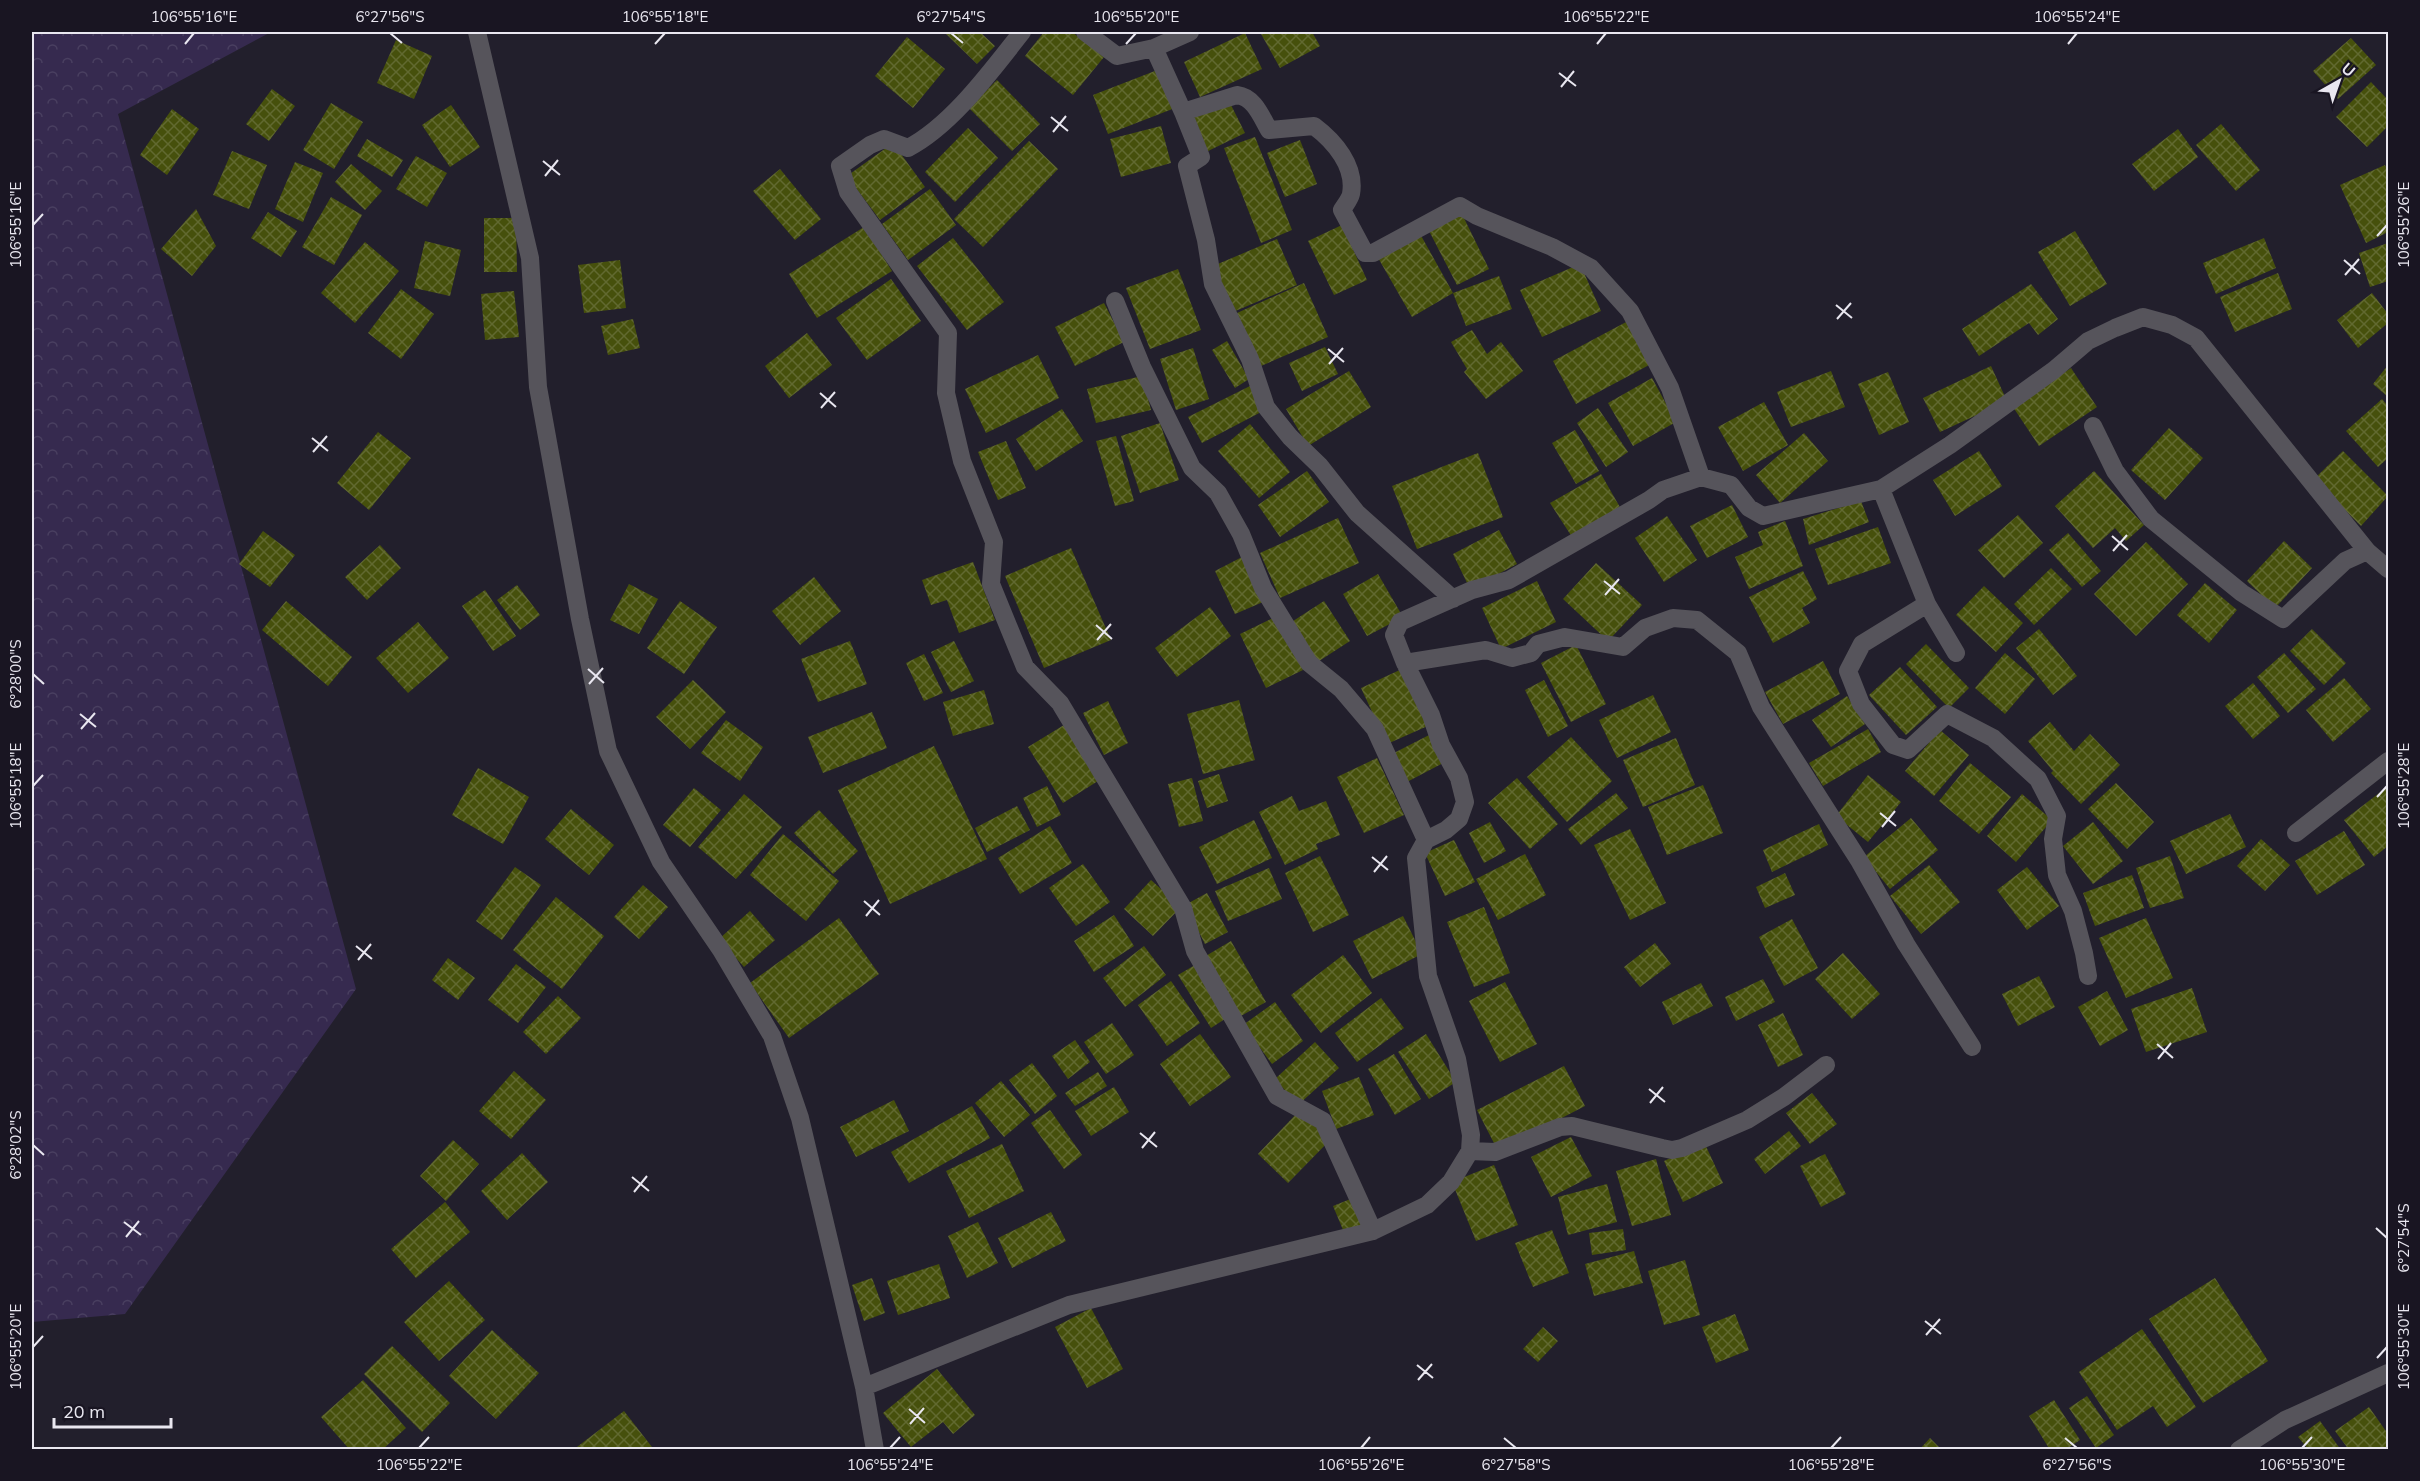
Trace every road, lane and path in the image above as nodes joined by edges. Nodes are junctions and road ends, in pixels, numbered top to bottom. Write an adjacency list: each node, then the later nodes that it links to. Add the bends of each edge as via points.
1 (477, 32): 26 (street, via 530,258 538,387 608,752 661,862 721,950 772,1036 800,1118)
2 (1022, 32): 24 (street, via 927,138 908,148 884,139 840,165 848,192 948,333 946,393 962,461 994,542 990,584 1025,667 1059,703 1173,890 1183,908 1195,951 1277,1096 1323,1121)
3 (1085, 32): 5 (street, via 1117,56)
4 (1190, 32): 5 (street)
5 (1154, 48): 6 (street)
6 (1183, 112): 9 (street, via 1245,96 1258,109 1269,130 1314,126 1331,139 1352,173 1351,196 1341,210 1365,253 1373,253 1460,206 1591,268 1630,311 1670,388); 13 (street, via 1201,158 1187,166 1213,284 1250,359 1266,407 1357,513)
7 (1115, 301): 19 (street, via 1142,367 1192,468 1218,493 1241,534 1263,588 1309,663 1341,689 1375,729)
8 (2093, 426): 11 (street, via 2115,471 2151,519 2242,593 2283,618 2345,561)
9 (1701, 477): 10 (street, via 1731,485 1749,508 1763,516); 13 (street, via 1663,490 1509,580)
10 (1881, 489): 11 (street, via 1950,445 2088,341 2143,316 2196,338); 14 (street)
11 (2367, 551): 12 (street)
12 (2388, 569)
13 (1453, 599): 16 (street, via 1400,622 1394,635)
14 (1927, 604): 15 (street); 20 (street, via 1862,644 1848,671 1861,704 1893,745 1908,750 1947,714 1993,738 2038,779 2057,816 2053,839 2057,876 2073,911)
15 (1956, 653)
16 (1405, 663): 19 (street, via 1459,778 1465,802 1460,819); 21 (street, via 1486,650 1512,658 1531,653 1538,644 1565,638 1623,647 1645,628 1673,618 1697,620 1738,653 1761,707)
17 (2388, 761): 18 (street)
18 (2296, 833)
19 (1426, 840): 23 (street, via 1416,858 1428,976 1462,1078 1472,1135)
20 (2088, 976)
21 (1972, 1047)
22 (1826, 1065): 23 (street, via 1784,1098 1746,1120 1682,1148 1672,1150 1572,1126 1495,1152)
23 (1470, 1151): 24 (street, via 1451,1182 1427,1205)
24 (1373, 1231): 26 (street, via 1069,1305)
25 (2388, 1373): 28 (street, via 2285,1420)
26 (864, 1387): 27 (street)
27 (875, 1449)
28 (2239, 1449)

